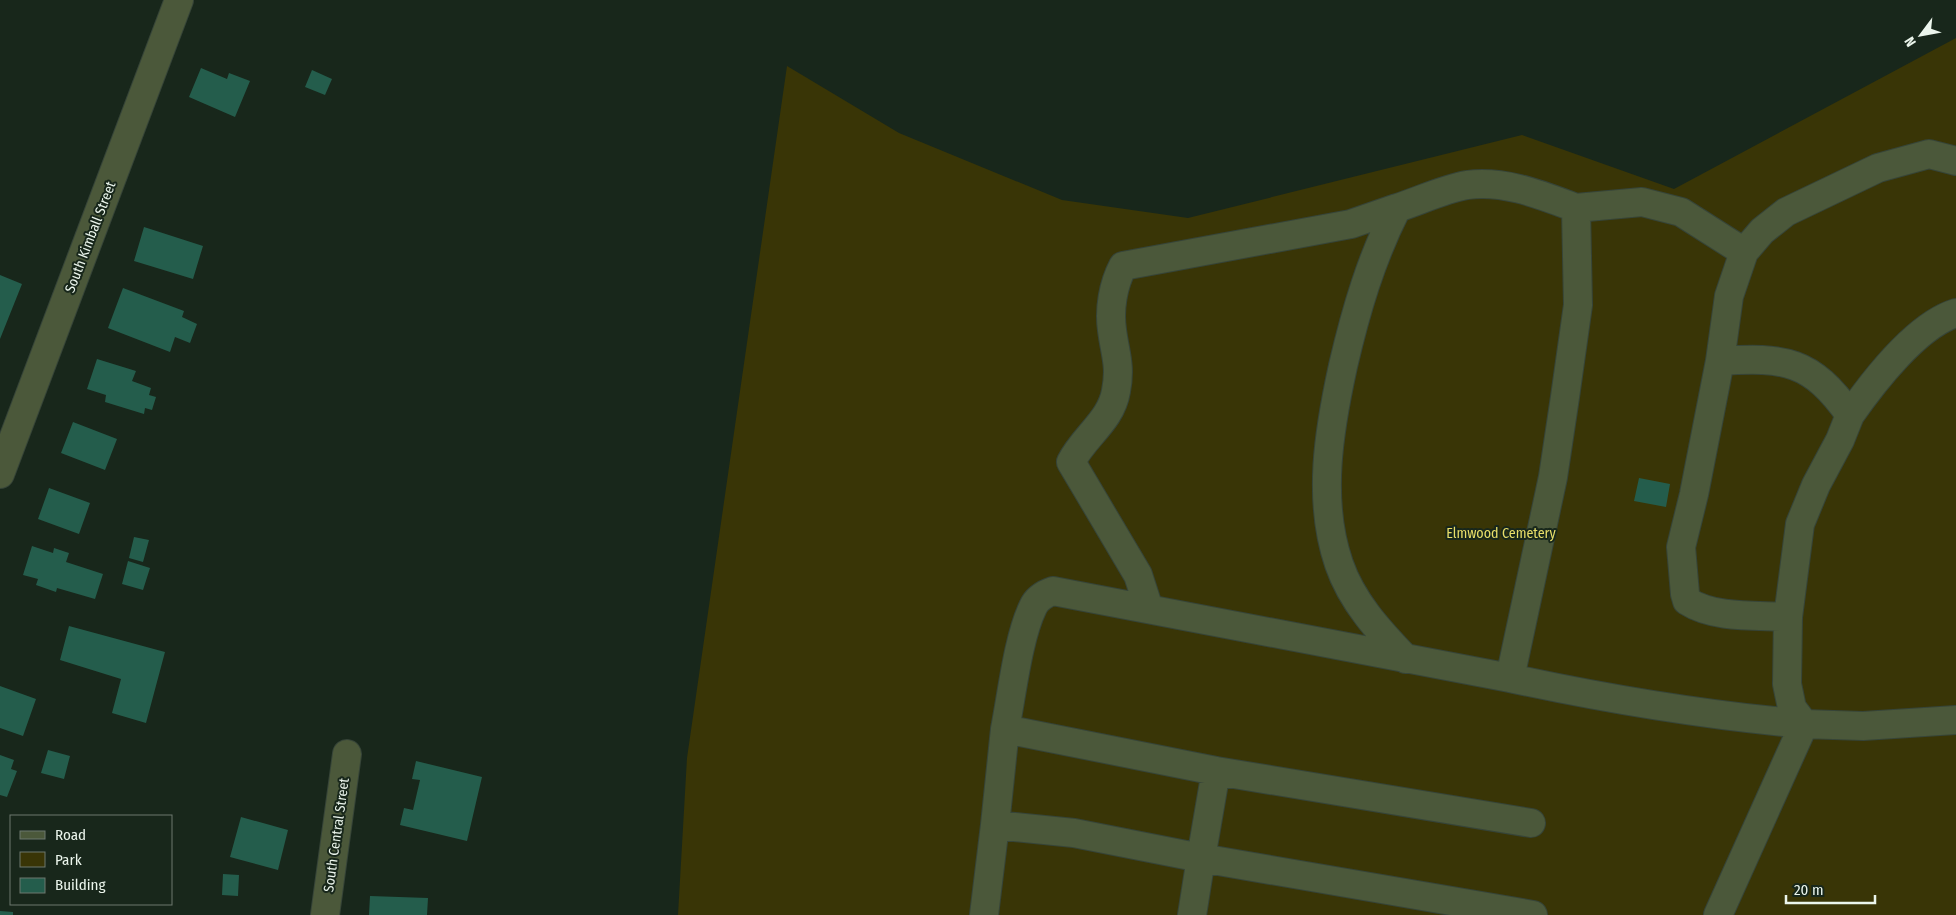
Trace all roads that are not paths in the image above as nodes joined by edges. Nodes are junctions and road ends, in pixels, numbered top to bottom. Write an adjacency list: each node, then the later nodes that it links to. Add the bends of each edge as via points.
1 (179, 0): 9 (street, South Kimball Street)
2 (1956, 161): 5 (street, via 1929,154 1878,168 1786,212 1762,231)
3 (1397, 208): 4 (street, via 1466,185 1492,184 1510,186); 10 (street, via 1351,224 1123,266 1115,281 1112,304 1111,329 1119,361 1116,392 1107,416 1078,448 1071,462 1138,575); 12 (street, via 1378,245 1361,294 1330,425 1327,475 1329,522 1339,564 1352,593 1372,623)
4 (1576, 208): 5 (street, via 1642,202 1680,212); 13 (street, via 1578,305 1567,388 1553,477)
5 (1744, 252): 7 (street, via 1729,296)
6 (1956, 313): 8 (street, via 1931,326 1886,368)
7 (1720, 361): 8 (street, via 1760,359 1794,365 1814,374 1833,391); 11 (street, via 1681,547 1685,594 1687,601 1696,607 1716,612)
8 (1850, 415): 11 (street, via 1800,524)
9 (0, 474)
10 (1149, 609): 12 (street); 16 (street, via 1053,591 1043,594 1033,606 1024,637)
11 (1788, 617): 15 (street, via 1786,684 1792,708)
12 (1406, 659): 13 (street)
13 (1510, 678): 15 (street, via 1671,709)
14 (1956, 720): 15 (street, via 1863,726)
15 (1804, 724): 26 (street)
16 (1006, 729): 18 (street); 20 (street)
17 (347, 754): 22 (street, South Central Street)
18 (1216, 771): 19 (street); 21 (street)
19 (1530, 823)
20 (995, 825): 21 (street, via 1074,833); 23 (street)
21 (1201, 858): 24 (street); 25 (street)
22 (325, 915)
23 (984, 915)
24 (1192, 915)
25 (1533, 915)
26 (1718, 915)

